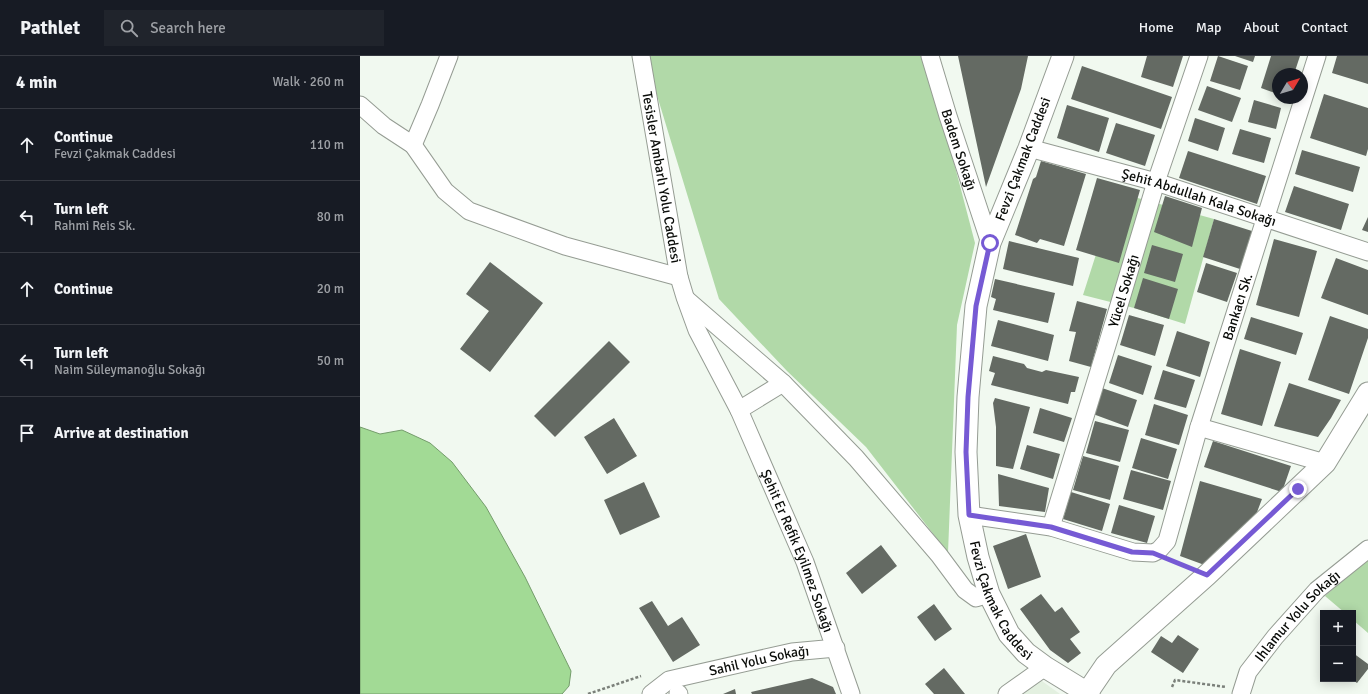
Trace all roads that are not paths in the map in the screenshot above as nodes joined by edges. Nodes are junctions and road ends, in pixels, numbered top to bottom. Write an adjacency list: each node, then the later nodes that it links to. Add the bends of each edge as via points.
1 (448, 56): 8 (street)
2 (641, 56): 14 (street, Tesisler Ambarlı Yolu Caddesi)
3 (930, 56): 12 (street, Badem Sokağı)
4 (1063, 56): 9 (main road, Fevzi Çakmak Caddesi)
5 (1199, 56): 10 (street, Yücel Sokağı)
6 (1317, 56): 11 (street, Bankacı Sk.)
7 (360, 105): 8 (street, via 384,126)
8 (413, 145): 14 (street, via 445,191 469,211 565,246)
9 (1029, 148): 10 (street, Şehit Abdullah Kala Sokağı); 12 (main road, Fevzi Çakmak Caddesi)
10 (1156, 182): 11 (street, Şehit Abdullah Kala Sokağı); 22 (street, Yücel Sokağı)
11 (1266, 219): 13 (street, Şehit Abdullah Kala Sokağı); 19 (street, Bankacı Sk.)
12 (990, 243): 21 (main road, Fevzi Çakmak Caddesi, via 976,306 968,397 966,452)
13 (1368, 252)
14 (679, 277): 15 (street, Tesisler Ambarlı Yolu Caddesi)
15 (685, 297): 16 (street); 18 (street, Şehit Er Refik Eyilmez Sokağı, via 698,330)
16 (783, 383): 18 (street); 24 (street, via 856,458 939,555 965,590 976,598)
17 (1368, 393): 20 (main road)
18 (739, 410): 25 (street, Şehit Er Refik Eyilmez Sokağı, via 805,562)
19 (1199, 427): 20 (street); 22 (street, Bankacı Sk., via 1167,541 1159,550 1153,553 1132,552)
20 (1325, 464): 31 (main road, via 1106,665)
21 (969, 515): 22 (street); 24 (main road, Fevzi Çakmak Caddesi)
22 (1051, 527)
23 (1368, 549): 27 (street, Ihlamur Yolu Sokağı, via 1317,590 1275,637 1248,672)
24 (989, 594): 26 (main road, Fevzi Çakmak Caddesi, via 1009,634 1026,653)
25 (836, 648): 28 (street, Sahil Yolu Sokağı, via 792,652 669,680); 29 (street, Şehit Er Refik Eyilmez Sokağı)
26 (1045, 667): 30 (street); 31 (main road, Fevzi Çakmak Caddesi)
27 (1242, 691)
28 (651, 694)
29 (852, 694)
30 (1007, 694)
31 (1088, 694)

